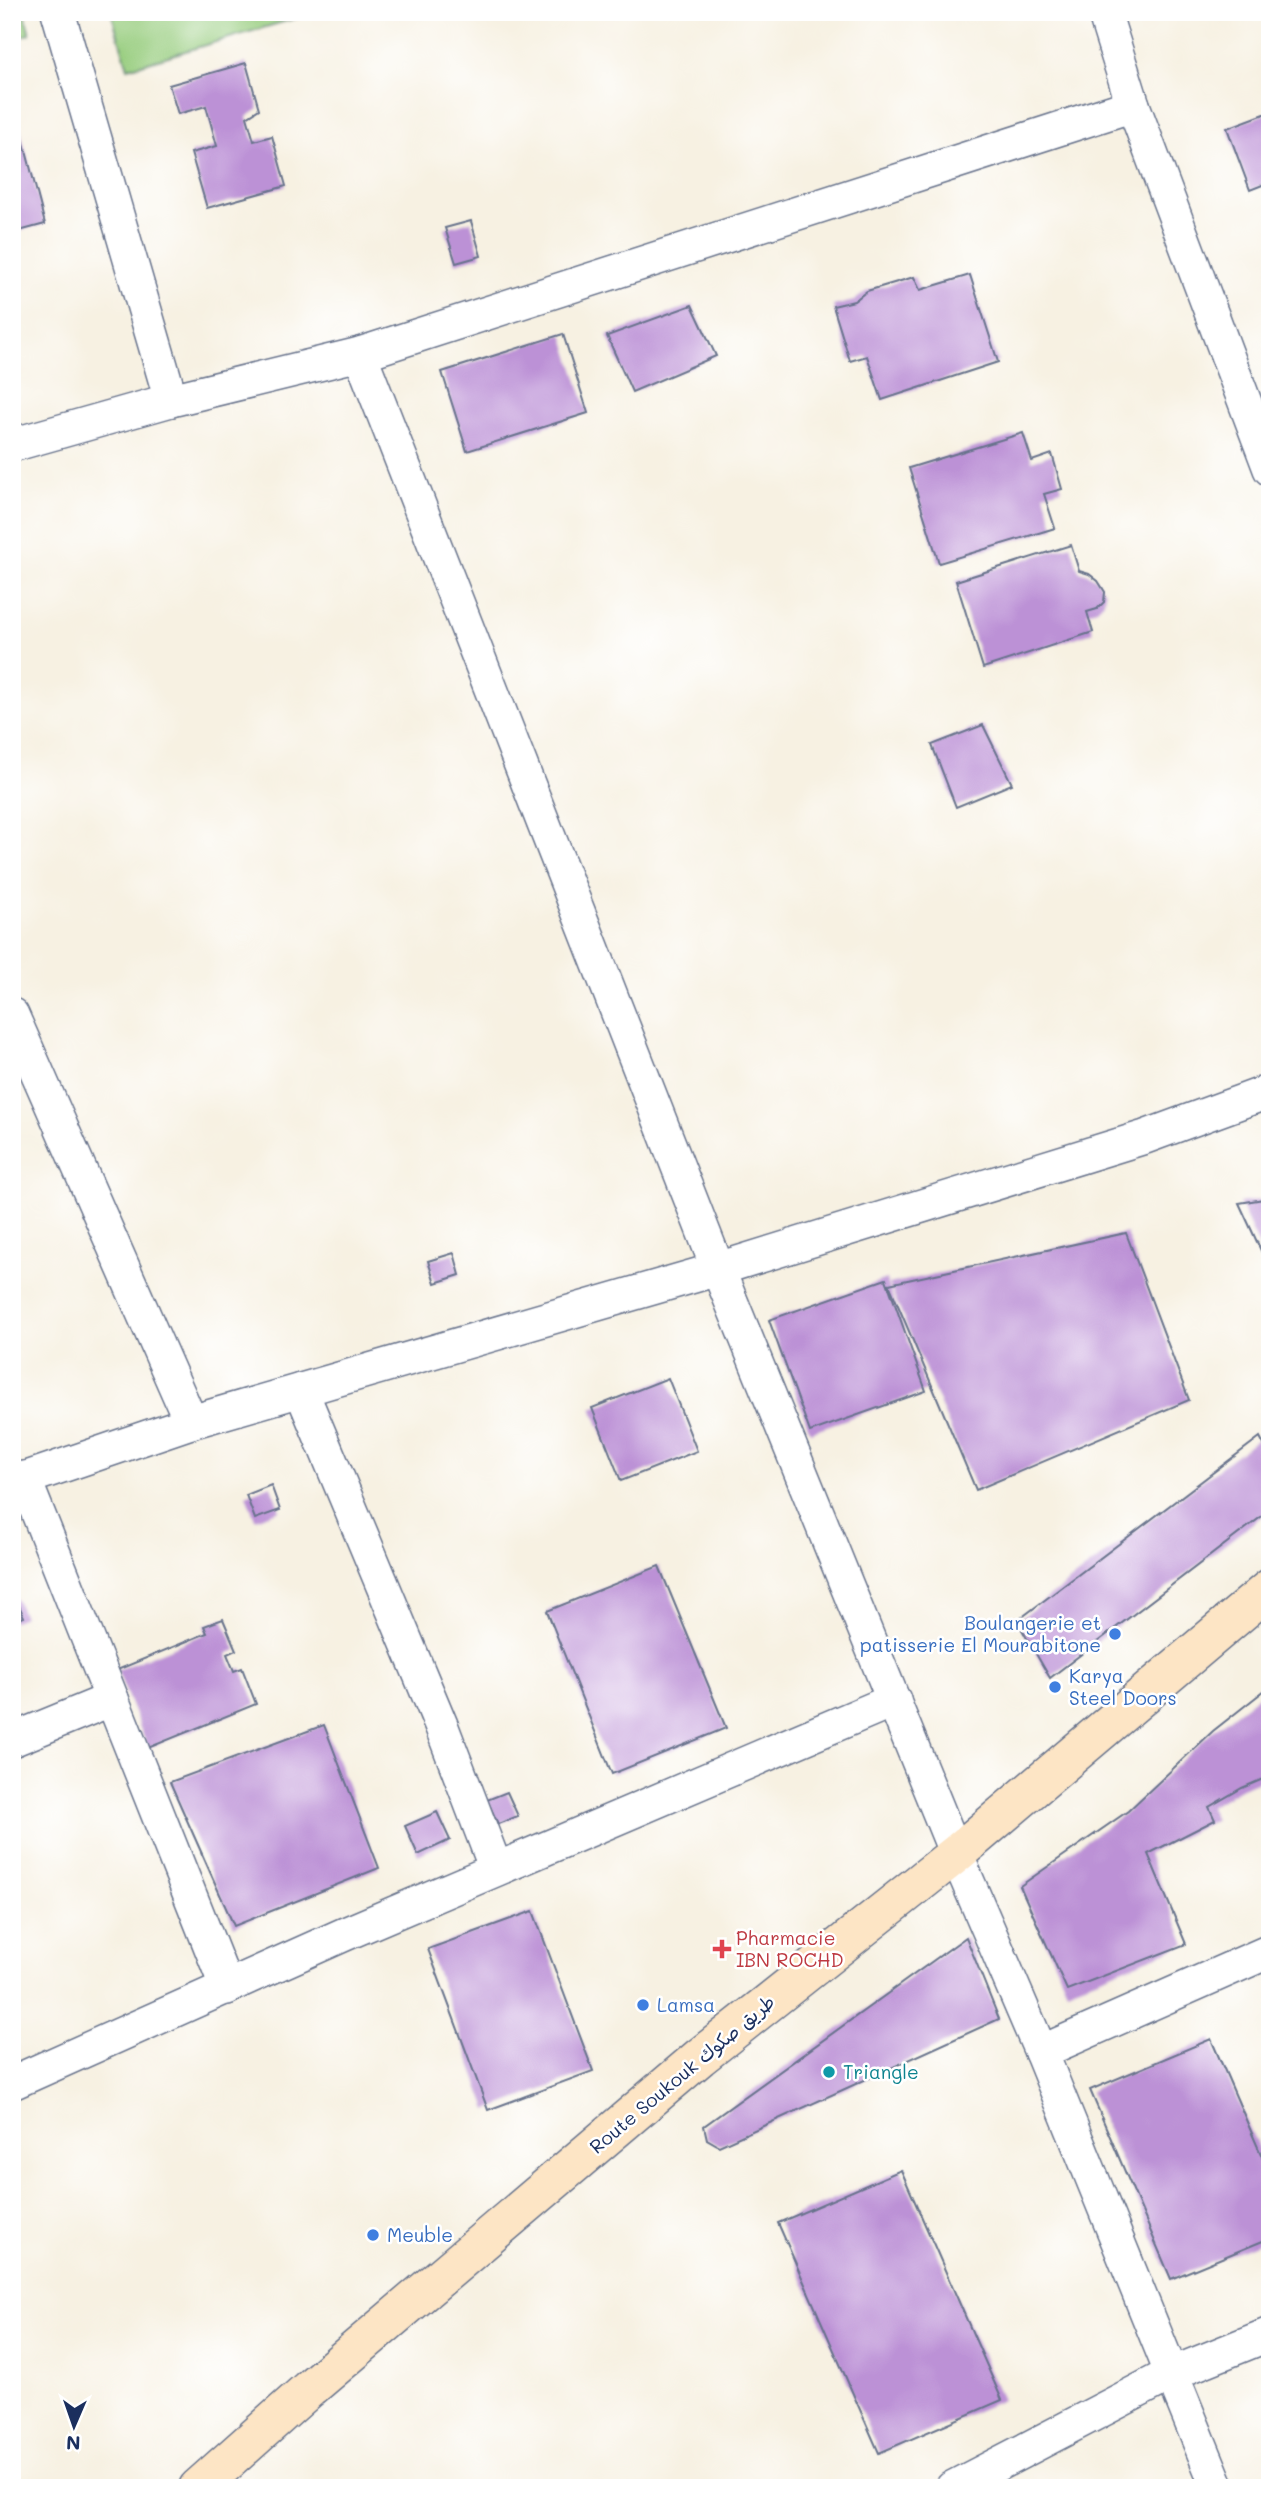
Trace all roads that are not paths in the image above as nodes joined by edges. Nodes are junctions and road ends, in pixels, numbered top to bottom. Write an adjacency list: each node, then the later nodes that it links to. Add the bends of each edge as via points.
1 (58, 12): 5 (street)
2 (1104, 12): 3 (street)
3 (1133, 105): 4 (street); 6 (street)
4 (360, 354): 5 (street); 11 (street)
5 (172, 400): 7 (street)
6 (1259, 405): 8 (street)
7 (12, 445)
8 (1270, 469)
9 (12, 1015): 13 (street)
10 (1270, 1091): 11 (street, via 1145,1138)
11 (718, 1269): 12 (street); 17 (street)
12 (301, 1391): 13 (street); 20 (street)
13 (191, 1422): 14 (street)
14 (18, 1480): 16 (street)
15 (1270, 1588): 19 (street, Route Soukouk طريق صكوك)
16 (112, 1699): 18 (street); 22 (street)
17 (894, 1700): 19 (street); 20 (street)
18 (12, 1740)
19 (956, 1854): 23 (street); 27 (street, Route Soukouk طريق صكوك, via 699,2057)
20 (496, 1869): 22 (street)
21 (1270, 1951): 23 (street)
22 (227, 1988): 24 (street)
23 (1041, 2052): 26 (street)
24 (12, 2083)
25 (1270, 2334): 26 (street)
26 (1171, 2374): 28 (street); 29 (street)
27 (198, 2488)
28 (952, 2488)
29 (1217, 2488)

